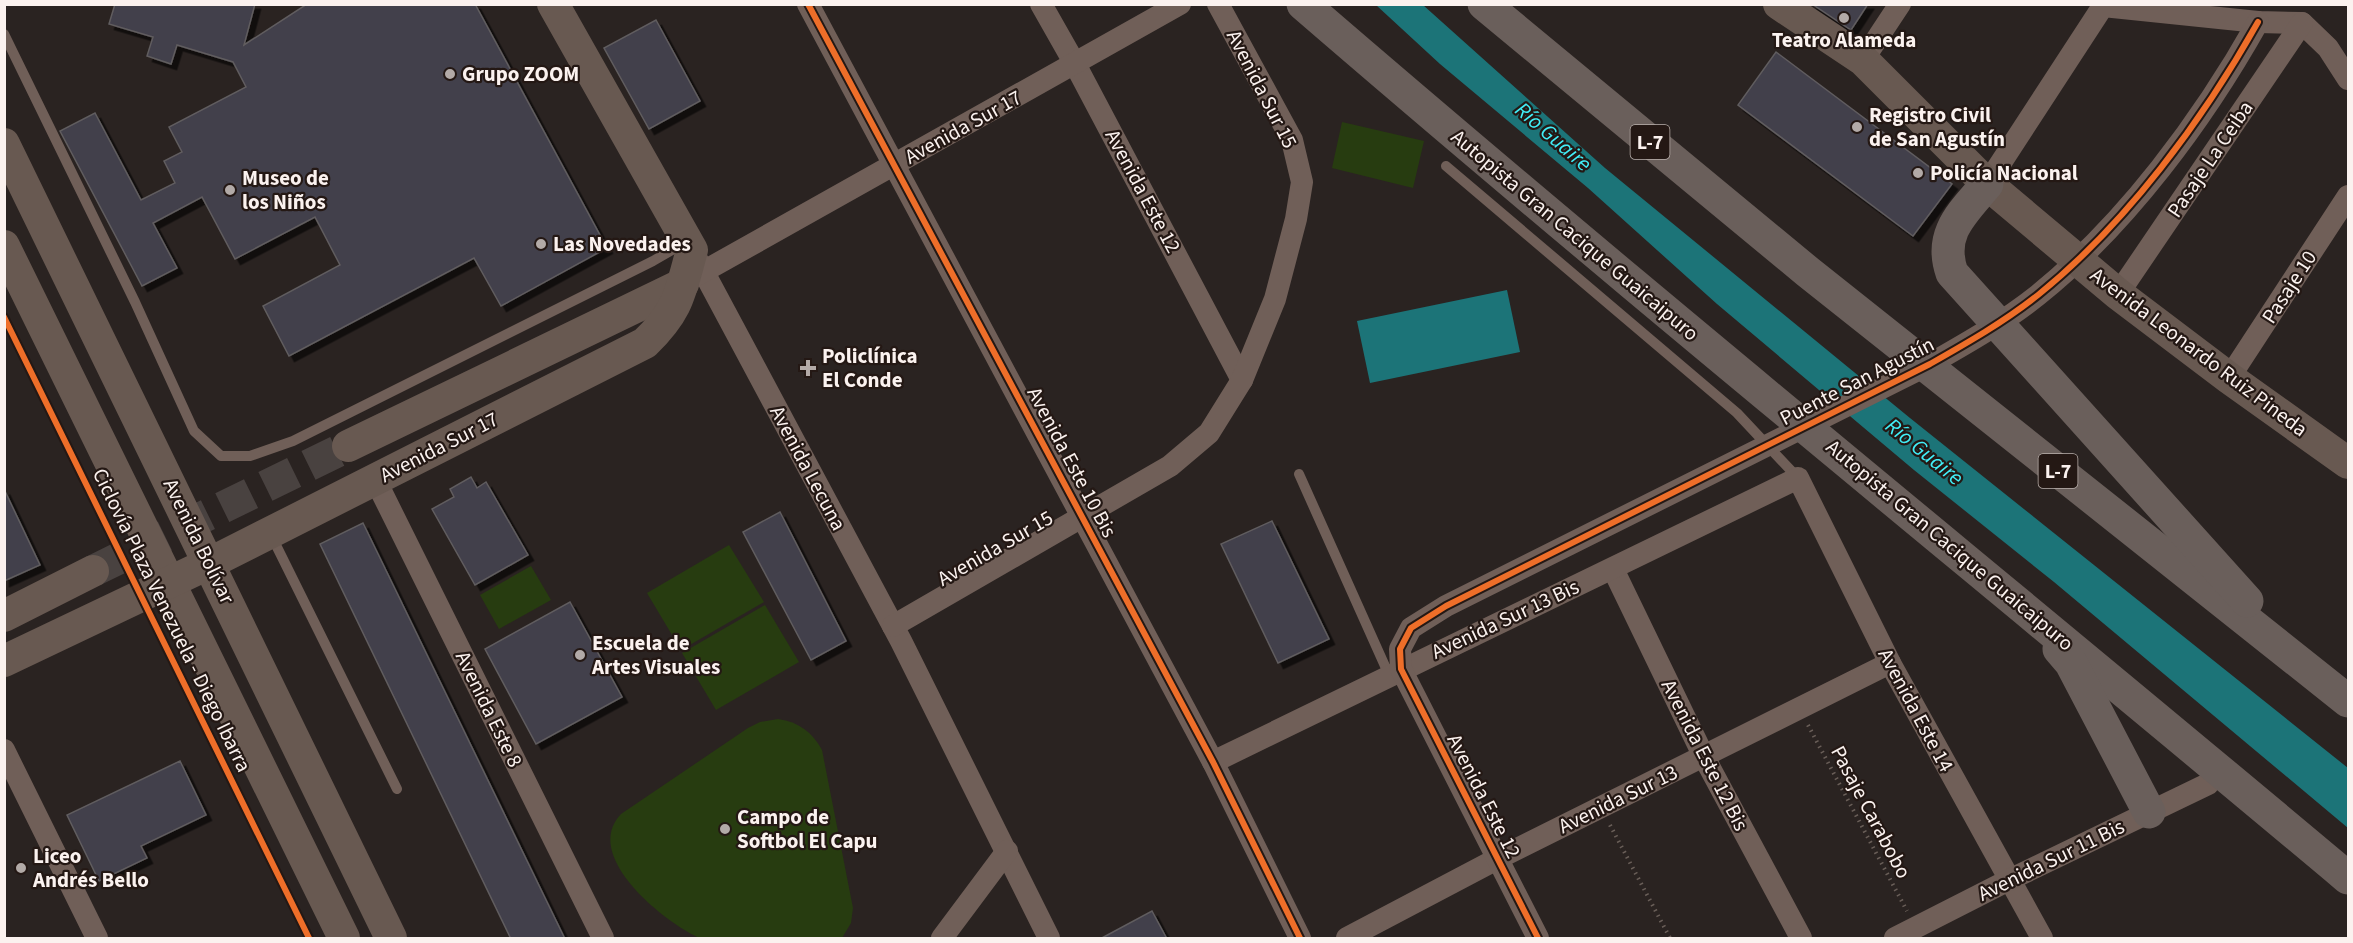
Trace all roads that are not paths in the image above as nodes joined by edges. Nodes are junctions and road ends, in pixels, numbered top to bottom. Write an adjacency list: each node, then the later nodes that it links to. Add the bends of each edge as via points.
1 (553, 4): 24 (main road, Avenida Lecuna)
2 (808, 4): 18 (street, Avenida Este 10 Bis)
3 (1041, 4): 15 (street, Avenida Este 12)
4 (1180, 4): 15 (street, Avenida Sur 17)
5 (1218, 4): 29 (street, Avenida Sur 15, via 1292,141 1302,182 1275,299)
6 (1281, 4): 21 (highway)
7 (1303, 4): 21 (highway, Autopista Gran Cacique Guaicaipuro)
8 (1779, 4): 14 (main road, Avenida Leonardo Ruiz Pineda)
9 (1900, 4): 14 (street)
10 (1487, 7): 46 (highway, L-7, via 1808,273)
11 (2258, 22): 12 (street); 20 (street, via 2103,6); 47 (street, Puente San Agustín, via 2229,73 2153,177 2082,256 2037,295 1984,334 1930,364 1446,606 1411,628 1400,649)
12 (2302, 23): 16 (street, via 2328,48); 25 (street, Pasaje La Ceiba)
13 (4, 34): 24 (lane, via 194,431 221,456 250,456 293,441 653,261)
14 (1863, 60): 20 (main road, Avenida Leonardo Ruiz Pineda)
15 (1075, 64): 18 (street, Avenida Sur 17); 29 (street, Avenida Este 12)
16 (2349, 79)
17 (4, 144): 37 (main road, Avenida Bolívar)
18 (895, 164): 24 (street, Avenida Sur 17); 35 (street, Avenida Este 10 Bis)
19 (1446, 166): 33 (lane, via 1737,412)
20 (1987, 184): 25 (main road, Avenida Leonardo Ruiz Pineda); 46 (highway, via 1949,233 1947,260 1953,273)
21 (1514, 186): 41 (highway, Autopista Gran Cacique Guaicaipuro)
22 (2349, 196): 28 (street, Pasaje 10)
23 (4, 246): 40 (main road, Avenida Bolívar)
24 (692, 261): 26 (main road, Avenida Sur 17); 27 (main road, Avenida Sur 17, via 676,305); 43 (street, Avenida Lecuna)
25 (2118, 294): 28 (main road, Avenida Leonardo Ruiz Pineda)
26 (650, 301): 27 (main road); 30 (main road, Avenida Sur 17)
27 (645, 343): 34 (main road, Avenida Sur 17)
28 (2229, 378): 31 (main road, Avenida Leonardo Ruiz Pineda)
29 (1242, 380): 35 (street, Avenida Sur 15, via 1209,433 1170,466)
30 (348, 446)
31 (2349, 463)
32 (1299, 474): 47 (lane)
33 (1798, 478): 38 (street, Avenida Sur 13 Bis); 45 (street, Avenida Este 14)
34 (375, 479): 36 (main road, Avenida Sur 17); 62 (street, Avenida Este 8)
35 (1082, 517): 43 (street, Avenida Sur 15); 51 (street, Avenida Este 10 Bis)
36 (269, 532): 37 (main road, Avenida Sur 17); 53 (lane)
37 (210, 563): 40 (main road, Avenida Sur 17); 61 (main road, Avenida Bolívar)
38 (1612, 569): 47 (street, Avenida Sur 13 Bis); 50 (street, Avenida Este 12 Bis)
39 (93, 571): 42 (main road)
40 (169, 583): 44 (main road, Avenida Sur 17); 60 (main road, Avenida Bolívar)
41 (2017, 600): 54 (highway, via 2071,663); 57 (highway, Autopista Gran Cacique Guaicaipuro)
42 (4, 616)
43 (893, 626): 55 (street, Avenida Lecuna)
44 (4, 661)
45 (1890, 663): 50 (street, Avenida Sur 13); 58 (street, Avenida Este 14)
46 (2308, 670): 48 (highway, L-7)
47 (1395, 672): 51 (street, Avenida Sur 13 Bis); 56 (street, Avenida Este 12)
48 (2349, 700)
49 (4, 750): 59 (street)
50 (1704, 757): 56 (street, Avenida Sur 13); 68 (street, Avenida Este 12 Bis)
51 (1213, 762): 65 (street, Avenida Este 10 Bis)
52 (2208, 784): 54 (street, Avenida Sur 11 Bis)
53 (398, 789)
54 (2149, 812): 58 (street, Avenida Sur 11 Bis)
55 (1007, 851): 63 (street); 64 (street, Avenida Lecuna)
56 (1497, 859): 66 (street, Avenida Sur 13); 67 (street, Avenida Este 12)
57 (2349, 878)
58 (2009, 880): 69 (street, Avenida Sur 11 Bis); 70 (street, Avenida Este 14)
59 (97, 939)
60 (344, 939)
61 (391, 939)
62 (603, 939)
63 (942, 939)
64 (1049, 939)
65 (1300, 939)
66 (1347, 939)
67 (1538, 939)
68 (1801, 939)
69 (1895, 939)
70 (2042, 939)

